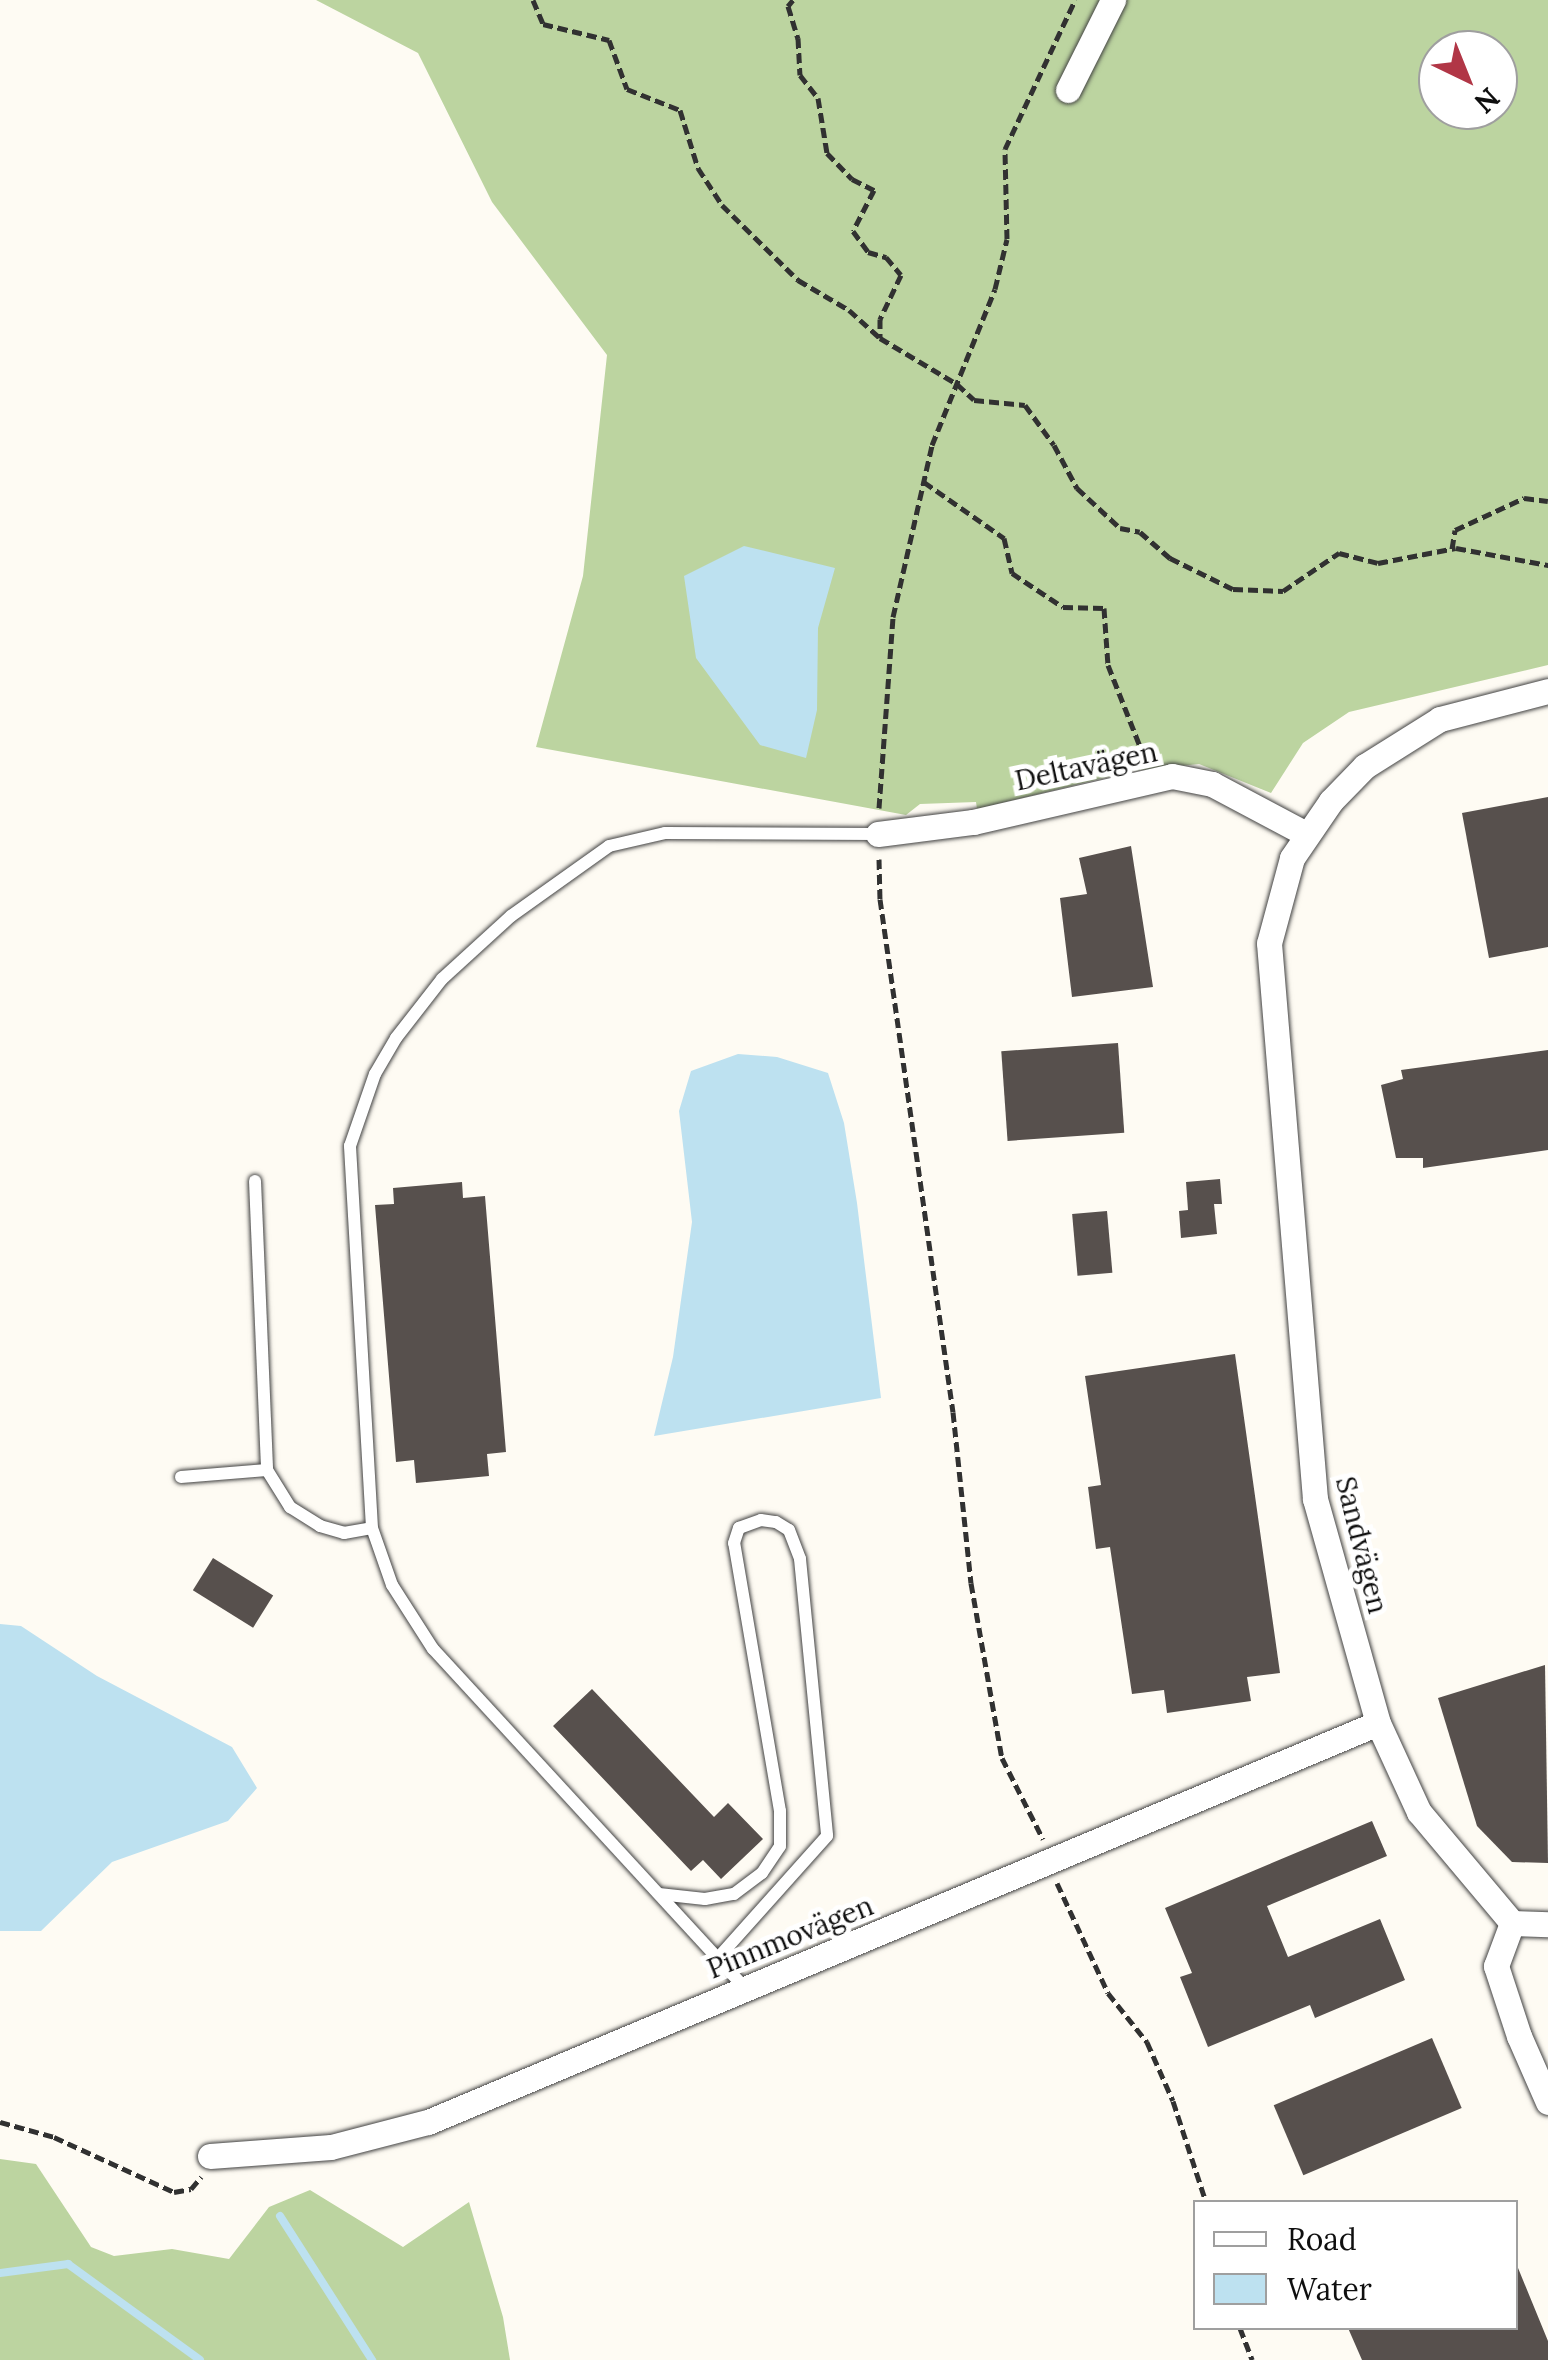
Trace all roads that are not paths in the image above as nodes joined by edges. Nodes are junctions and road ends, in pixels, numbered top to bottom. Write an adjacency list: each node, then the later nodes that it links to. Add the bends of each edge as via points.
1 (1113, 0): 2 (street)
2 (1068, 90)
3 (1548, 691): 5 (street, via 1427,727 1365,766)
4 (878, 834): 5 (street, Deltavägen, via 973,822 1172,776 1212,784); 9 (lane, via 665,833 609,846 511,916 442,979 396,1038 375,1074 350,1146)
5 (1306, 834): 10 (street, Sandvägen, via 1292,858 1269,943 1316,1499)
6 (255, 1181): 7 (lane)
7 (268, 1470): 8 (lane); 9 (lane, via 290,1507 320,1526 344,1533)
8 (182, 1477)
9 (372, 1528): 11 (lane, via 392,1586 433,1650)
10 (1378, 1723): 12 (street, Sandvägen, via 1419,1812); 15 (street, Pinnmovägen)
11 (659, 1894): 14 (lane); 14 (lane, via 734,1894 762,1873 780,1846 780,1811 734,1542 739,1528 776,1522 789,1530 800,1558 827,1836)
12 (1512, 1923): 13 (street); 16 (street, via 1496,1966)
13 (1548, 1924)
14 (718, 1958): 15 (lane)
15 (744, 1987): 17 (street, Pinnmovägen, via 428,2122 331,2147)
16 (1548, 2102)
17 (210, 2156)

